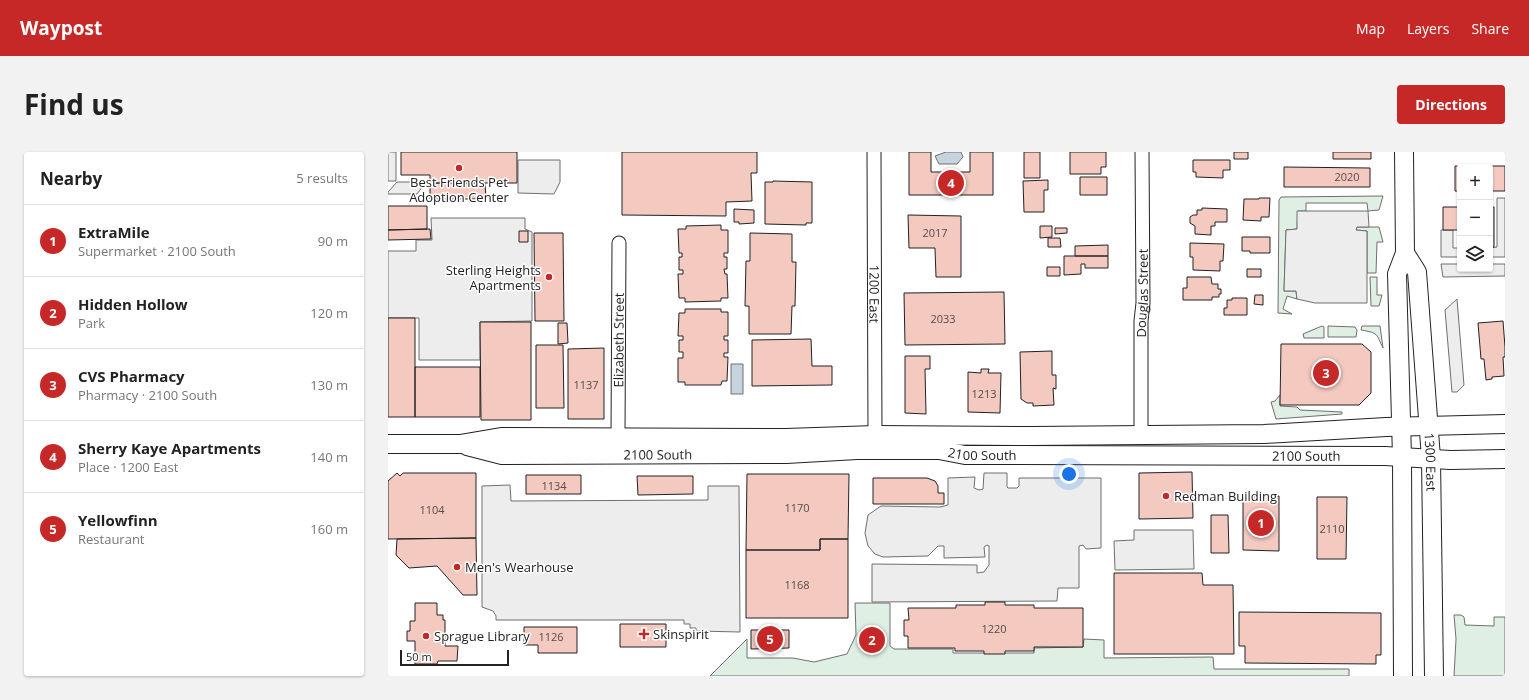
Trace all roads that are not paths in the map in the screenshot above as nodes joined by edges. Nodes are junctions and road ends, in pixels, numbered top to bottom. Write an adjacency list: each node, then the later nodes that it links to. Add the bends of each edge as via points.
1 (874, 152): 10 (street, 1200 East)
2 (1142, 152): 9 (street, Douglas Street)
3 (1404, 152): 5 (main road)
4 (619, 244): 11 (street, Elizabeth Street)
5 (1405, 253): 7 (main road, via 1397,274); 8 (main road, 1300 East, via 1417,272)
6 (1505, 424): 8 (main road, 2100 South)
7 (1401, 426): 8 (main road, 2100 South); 9 (main road, 2100 South, via 1272,433); 17 (main road)
8 (1429, 426): 18 (main road, 1300 East)
9 (1141, 434): 10 (main road, 2100 South); 16 (main road, via 1136,442 1129,444 1020,446 998,452)
10 (875, 435): 12 (main road, 2100 South)
11 (618, 437): 12 (main road, 2100 South); 14 (main road, 2100 South, via 501,437)
12 (786, 438): 15 (main road, via 774,445 725,446 719,449)
13 (388, 444): 14 (main road, 2100 South)
14 (460, 444): 15 (main road, 2100 South, via 502,455)
15 (718, 454): 16 (main road, 2100 South, via 939,450)
16 (996, 455): 17 (main road, 2100 South)
17 (1402, 457): 18 (main road, 2100 South); 20 (main road)
18 (1431, 458): 19 (main road, 2100 South); 21 (main road, 1300 East)
19 (1505, 459)
20 (1404, 676)
21 (1434, 676)

